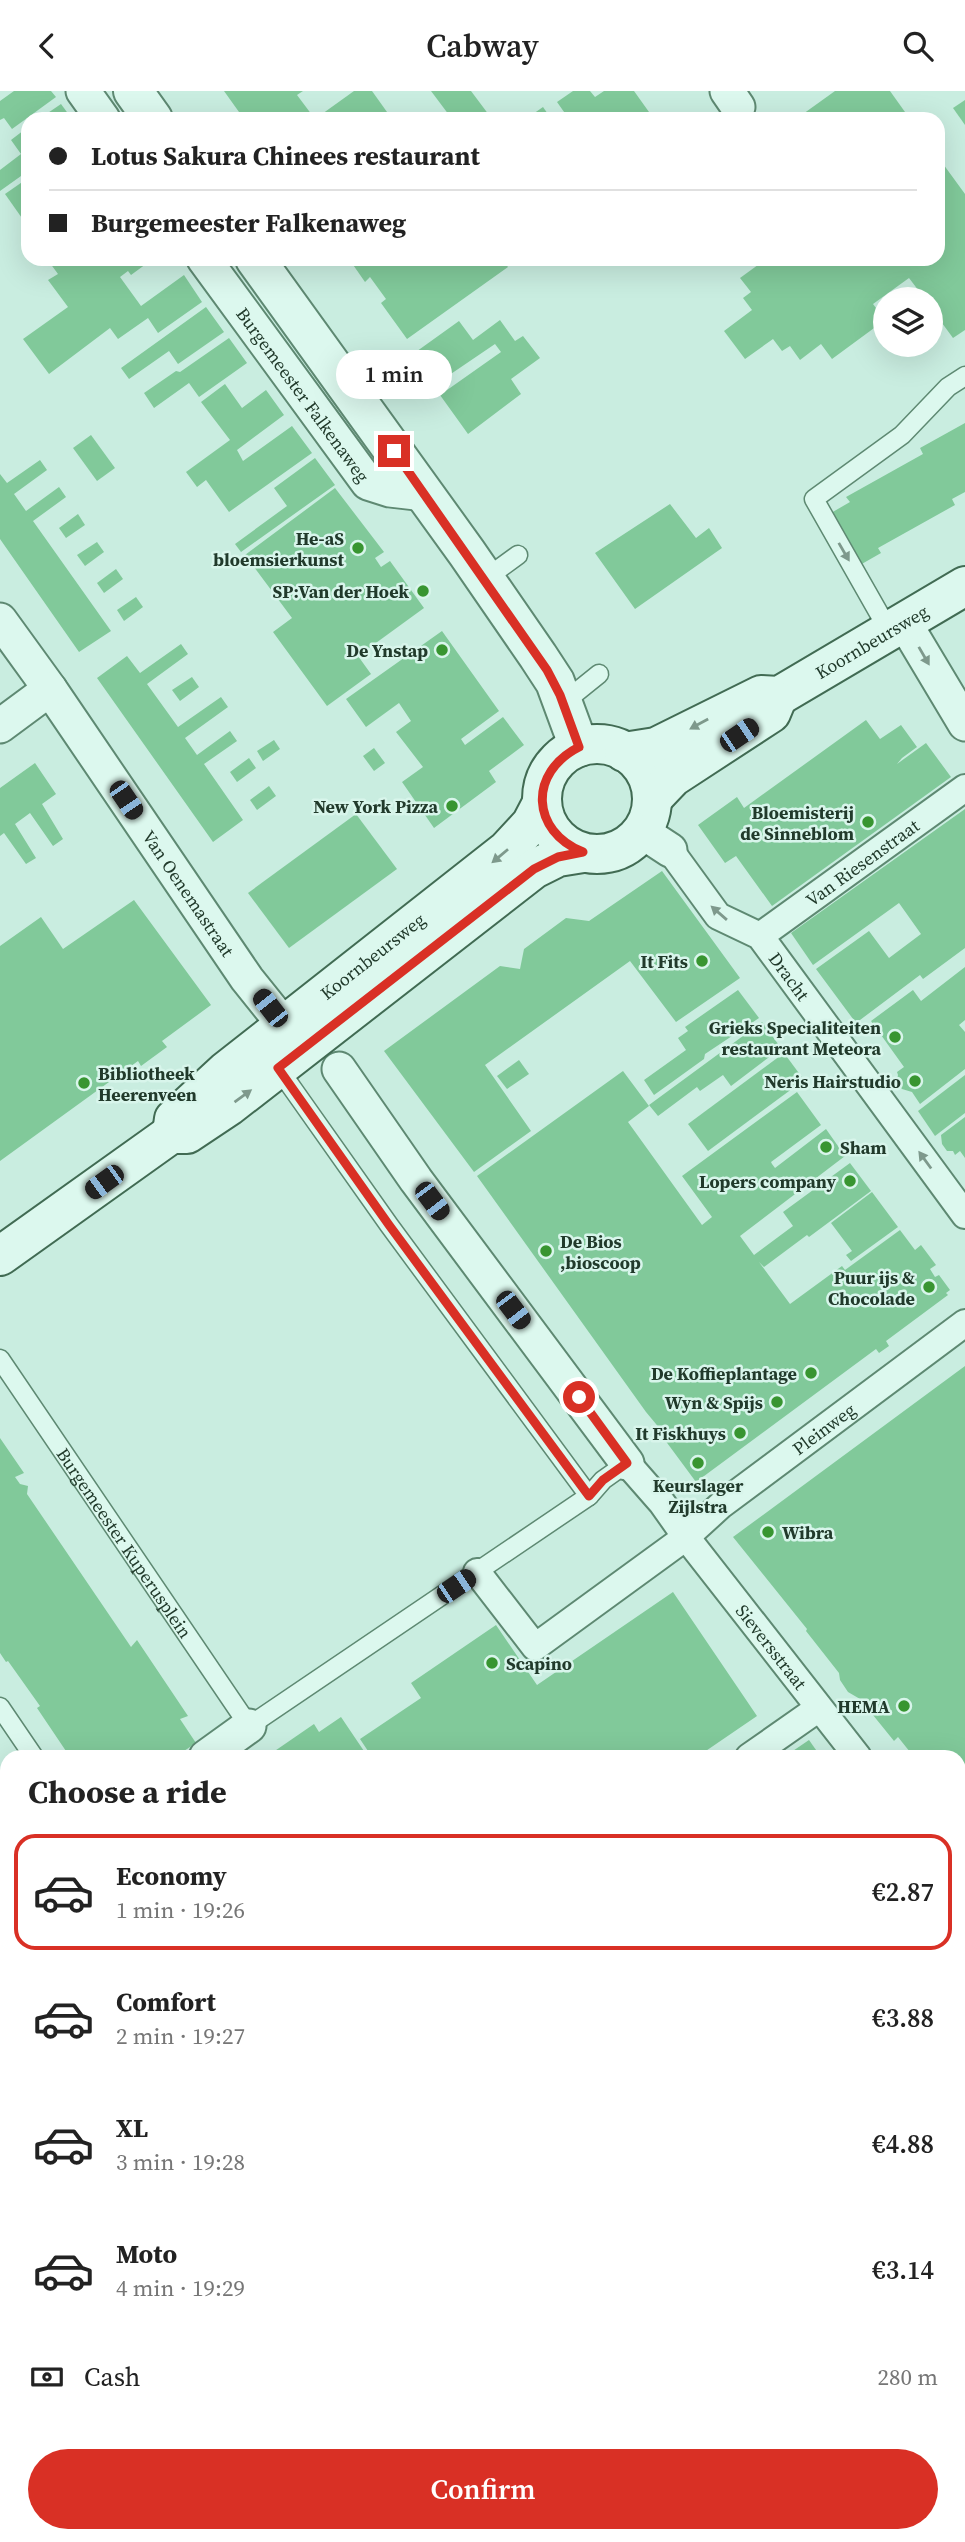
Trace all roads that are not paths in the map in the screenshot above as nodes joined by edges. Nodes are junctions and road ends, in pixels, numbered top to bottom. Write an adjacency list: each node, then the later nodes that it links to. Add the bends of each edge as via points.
1 (83, 91): 3 (street)
2 (133, 91): 4 (main road)
3 (98, 112)
4 (148, 112)
5 (209, 266): 8 (street, Burgemeester Falkenaweg, via 368,483)
6 (260, 266): 8 (main road)
7 (965, 376): 13 (lane, one-way to 13, via 948,387 902,435 814,499)
8 (424, 494): 10 (main road)
9 (518, 555): 10 (lane)
10 (485, 579): 17 (main road, via 547,670)
11 (965, 586): 13 (main road, Koornbeursweg)
12 (0, 619): 15 (street, Van Oenemastraat)
13 (889, 619): 16 (main road, Koornbeursweg); 18 (street, one-way to 18)
14 (599, 674): 17 (lane)
15 (50, 689): 19 (street); 27 (street, Van Oenemastraat, via 247,979)
16 (779, 696): 21 (main road, Koornbeursweg, one-way to 21, via 761,695 656,747); 24 (main road, Koornbeursweg, via 771,713 673,777)
17 (563, 702): 20 (main road)
18 (965, 724)
19 (0, 726)
20 (579, 747): 21 (main road, via 606,745); 23 (main road, via 551,769)
21 (624, 752): 24 (main road, via 645,772)
22 (965, 788): 26 (street, Van Riesenstraat)
23 (542, 803): 25 (main road, via 555,834); 27 (main road, Koornbeursweg, one-way to 27, via 531,824 507,850)
24 (654, 827): 25 (main road, via 615,851); 26 (street, Dracht, one-way to 24, via 718,916)
25 (583, 852): 28 (main road, Koornbeursweg, via 534,869)
26 (760, 936): 31 (street, Dracht, one-way to 26)
27 (284, 1025): 30 (main road, Koornbeursweg, via 174,1119)
28 (278, 1068): 30 (main road, Koornbeursweg, one-way to 28, via 187,1134); 36 (lane)
29 (339, 1069): 35 (street)
30 (171, 1134): 32 (main road)
31 (965, 1215)
32 (0, 1256)
33 (965, 1323): 37 (street, Pleinweg, via 721,1505)
34 (0, 1359): 41 (lane, Burgemeester Kuperusplein)
35 (627, 1463): 36 (lane); 37 (street)
36 (589, 1496): 38 (lane)
37 (686, 1537): 38 (street, via 535,1647); 40 (street, Sieversstraat)
38 (477, 1571): 41 (lane)
39 (0, 1707): 42 (lane)
40 (819, 1708): 44 (street); 45 (street, Sieversstraat)
41 (249, 1726): 43 (street)
42 (29, 1750)
43 (216, 1750)
44 (760, 1750)
45 (852, 1750)

